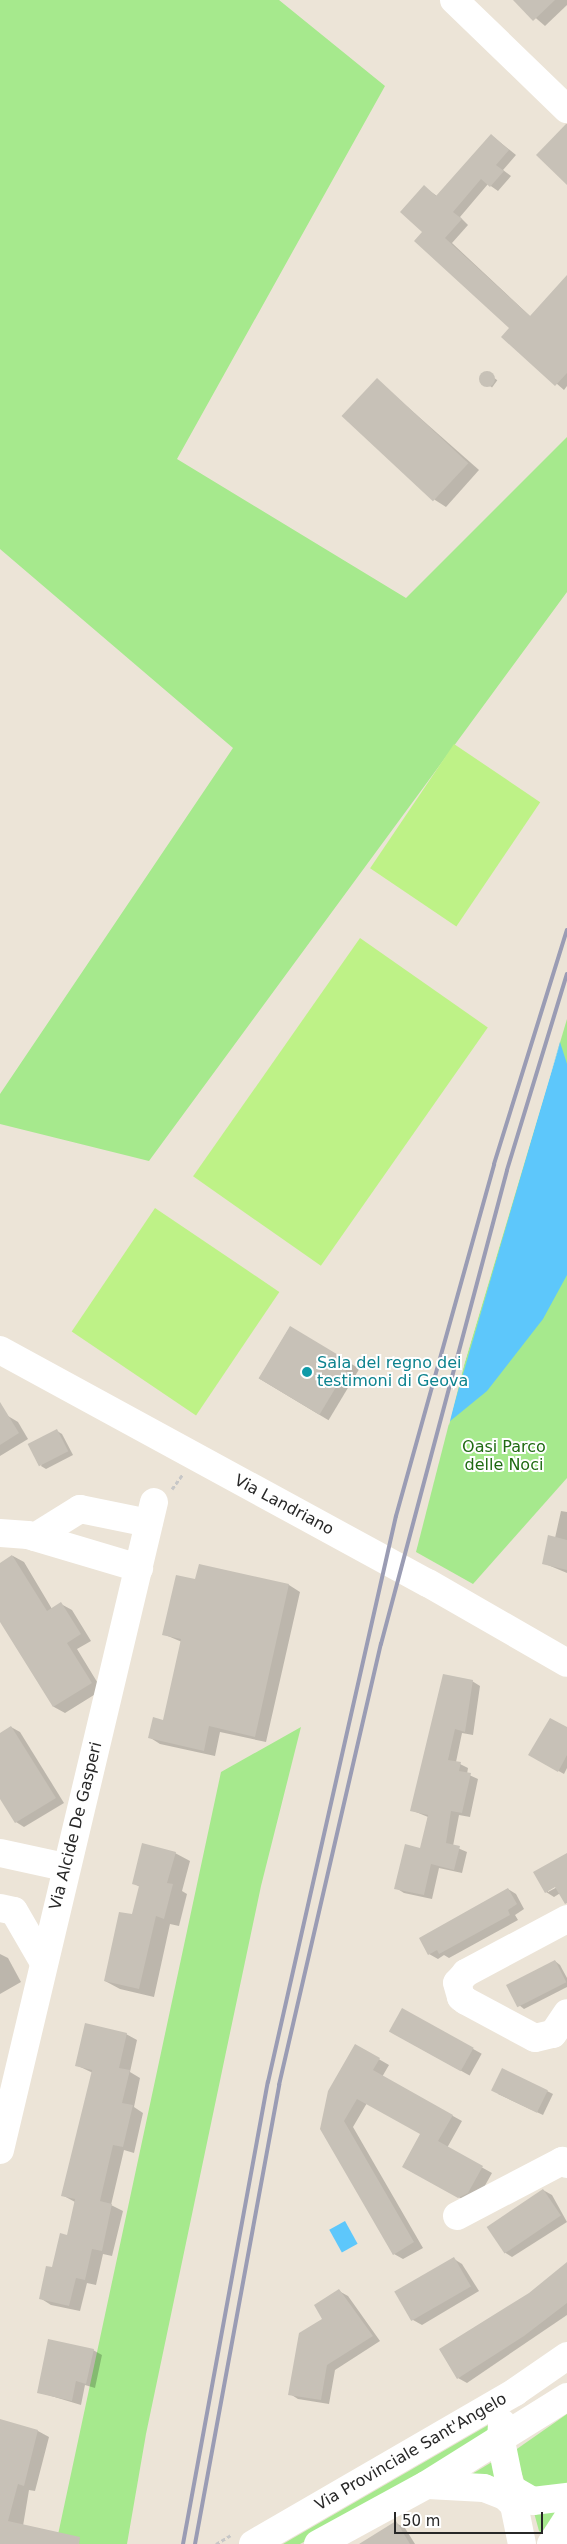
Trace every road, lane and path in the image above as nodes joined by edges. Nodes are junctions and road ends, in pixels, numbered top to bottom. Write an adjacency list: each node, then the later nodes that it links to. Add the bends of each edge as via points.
1 (454, 0): 2 (street)
2 (567, 108)
3 (0, 1350): 9 (street, Via Landriano, via 428,1583)
4 (185, 1470): 5 (path)
5 (152, 1513): 7 (street, via 80,1509); 8 (street, Via Alcide De Gasperi)
6 (0, 1534): 7 (street)
7 (35, 1538): 8 (street)
8 (139, 1568): 11 (street, Via Alcide De Gasperi)
9 (567, 1663)
10 (0, 1853): 11 (street)
11 (65, 1867): 14 (street, Via Alcide De Gasperi)
12 (0, 1908): 14 (street, via 14,1911)
13 (567, 1919): 15 (street, via 466,1973 457,1983 461,1997 466,2001 535,2038 553,2034)
14 (44, 1961): 16 (street, Via Alcide De Gasperi)
15 (567, 2013)
16 (8, 2076): 17 (street, Via Alcide De Gasperi)
17 (0, 2150)
18 (567, 2164): 19 (street, via 562,2161)
19 (457, 2216)
20 (567, 2356): 21 (street, Via Provinciale Sant'Angelo)
21 (515, 2392): 22 (street, via 543,2388); 23 (street, via 504,2414); 28 (street, Via Provinciale Sant'Angelo)
22 (567, 2396): 23 (street, Via Provinciale Sant'Angelo)
23 (501, 2440): 24 (street, Via Provinciale Sant'Angelo); 26 (street)
24 (426, 2485): 26 (street, via 484,2488); 29 (street, Via Provinciale Sant'Angelo)
25 (567, 2497): 26 (street, via 533,2501)
26 (514, 2498): 30 (street)
27 (567, 2519): 31 (street)
28 (253, 2544)
29 (318, 2544)
30 (522, 2544)
31 (551, 2544)

